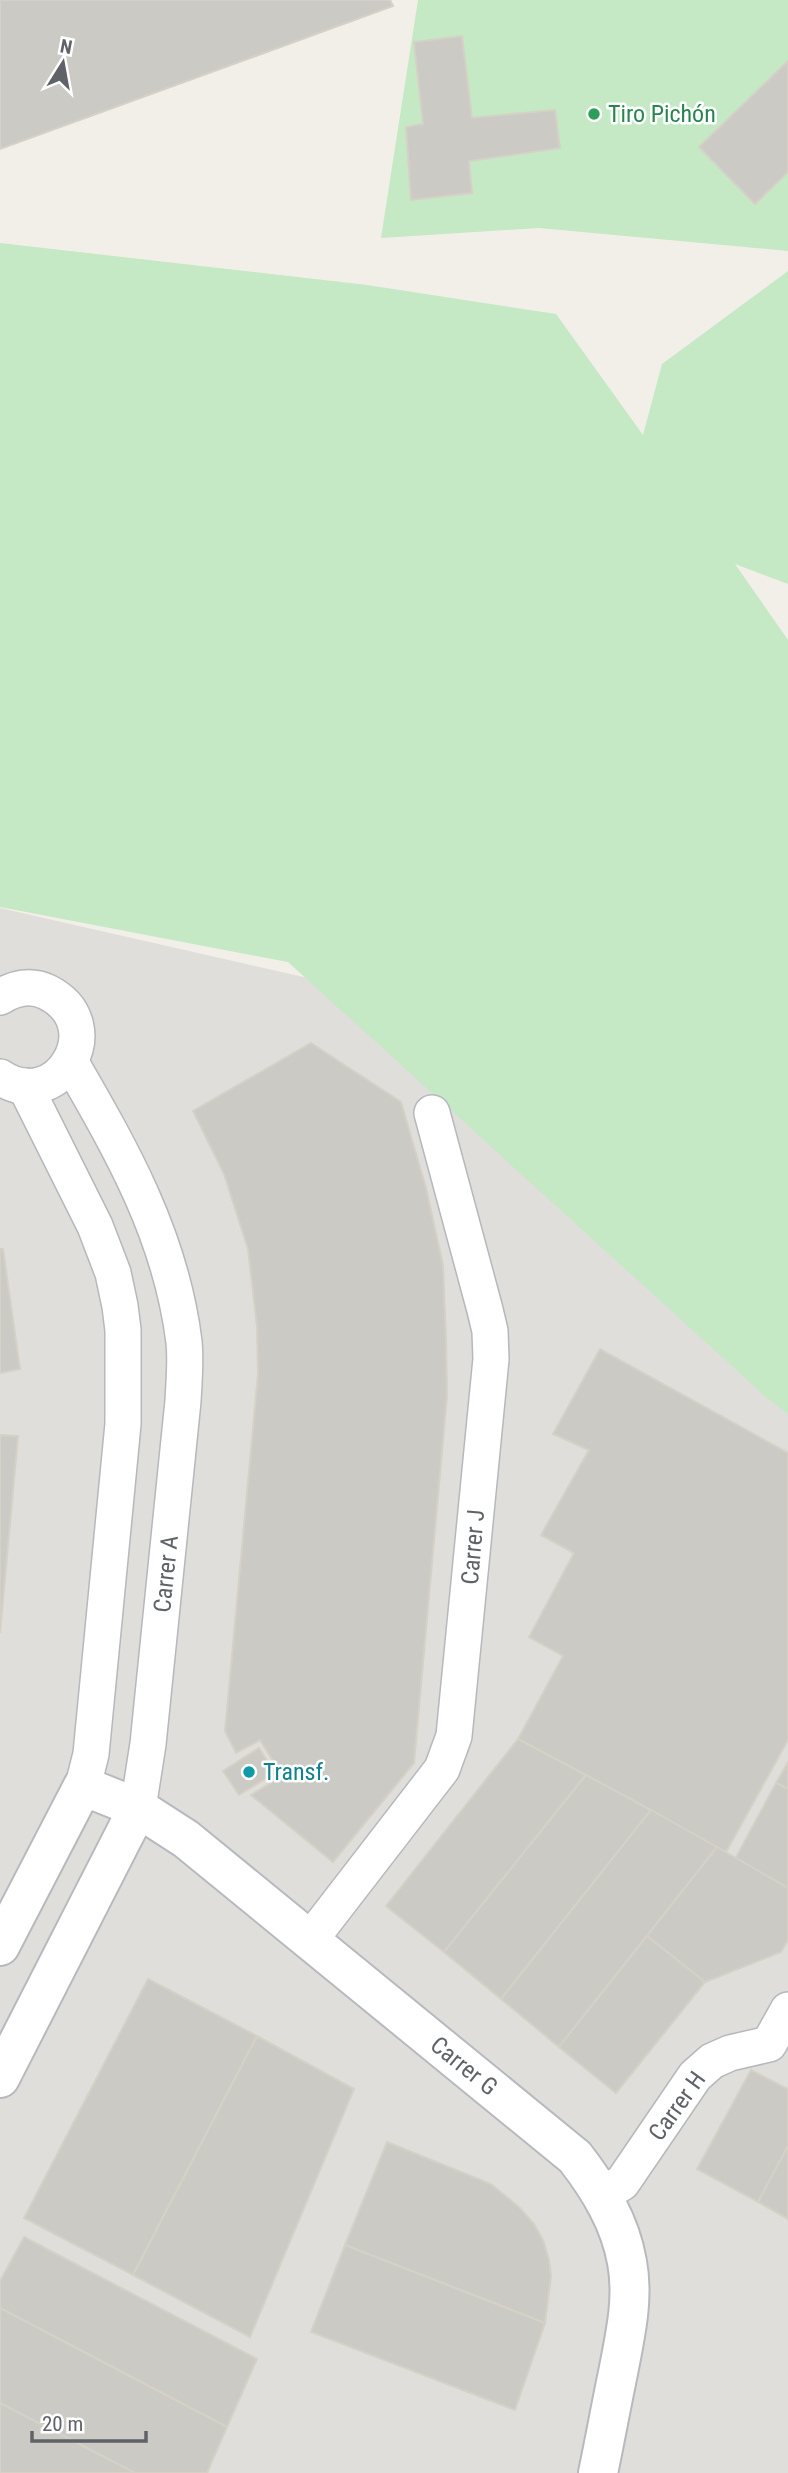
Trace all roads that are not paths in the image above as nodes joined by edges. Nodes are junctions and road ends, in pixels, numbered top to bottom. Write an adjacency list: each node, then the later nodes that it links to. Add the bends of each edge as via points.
1 (0, 997): 2 (street, via 23,988 58,997 74,1020 77,1037)
2 (70, 1061): 3 (street, via 65,1070 42,1085); 6 (street, Carrer A, via 122,1152 149,1211 168,1260 184,1345 183,1401)
3 (12, 1082): 5 (street, via 95,1226 113,1273 123,1330 123,1424 91,1754)
4 (432, 1113): 7 (street, Carrer J, via 485,1310 491,1359 454,1736 442,1769)
5 (83, 1786): 6 (street, Carrer G); 8 (street)
6 (138, 1808): 7 (street, Carrer G, via 186,1839); 11 (street, Carrer A)
7 (310, 1940): 12 (street, Carrer G, via 575,2157)
8 (0, 1946)
9 (788, 2010): 10 (street, Carrer H)
10 (779, 2049): 12 (street, Carrer H, via 730,2053 712,2061 695,2076 622,2183)
11 (0, 2078)
12 (601, 2194): 13 (street, Carrer G, via 621,2236 630,2293)
13 (598, 2473)

